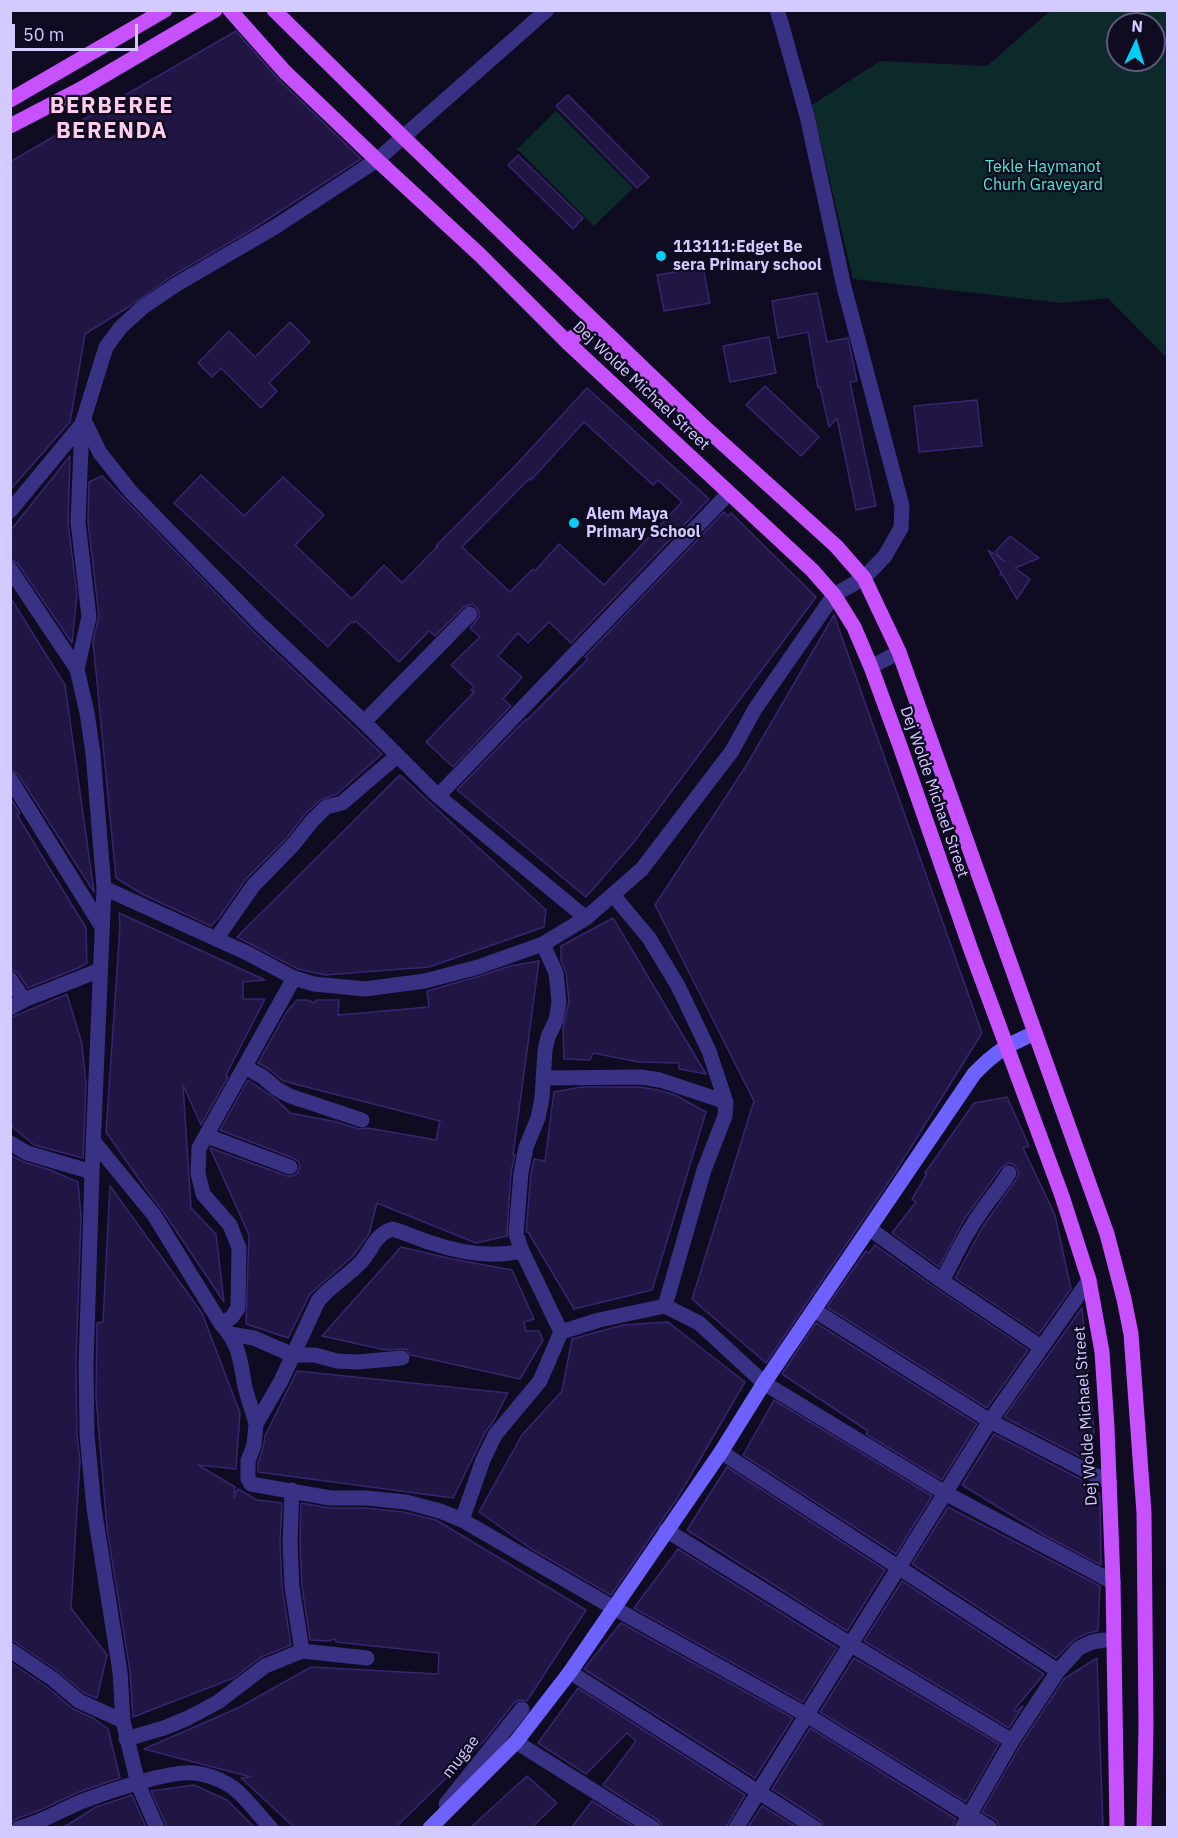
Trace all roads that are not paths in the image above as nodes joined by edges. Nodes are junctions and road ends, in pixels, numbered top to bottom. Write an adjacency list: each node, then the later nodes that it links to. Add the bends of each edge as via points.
1 (165, 10): 7 (main road)
2 (215, 10): 8 (main road)
3 (230, 10): 10 (main road, Dej Wolde Michael Street, via 285,72)
4 (274, 10): 9 (main road, Dej Wolde Michael Street)
5 (547, 10): 9 (street)
6 (777, 10): 17 (street, via 807,116 844,287 902,506 897,537)
7 (10, 100)
8 (10, 126)
9 (403, 137): 10 (street); 11 (main road, Dej Wolde Michael Street)
10 (377, 160): 12 (main road, Dej Wolde Michael Street); 13 (street, via 284,222 143,307 106,346)
11 (594, 321): 12 (main road); 17 (main road, Dej Wolde Michael Street, via 836,546)
12 (567, 342): 14 (main road, Dej Wolde Michael Street)
13 (83, 421): 15 (street); 22 (street, via 78,522 89,617); 23 (street, via 100,453 130,492)
14 (729, 493): 18 (main road, Dej Wolde Michael Street); 26 (street)
15 (10, 512)
16 (10, 569): 22 (street)
17 (864, 578): 18 (street); 20 (main road, Dej Wolde Michael Street)
18 (834, 595): 21 (main road, Dej Wolde Michael Street, via 854,627); 28 (street, via 755,709 732,751 642,869)
19 (470, 614): 23 (street)
20 (899, 652): 21 (street); 38 (main road, Dej Wolde Michael Street)
21 (871, 667): 39 (main road, Dej Wolde Michael Street)
22 (77, 669): 27 (street, via 93,753)
23 (364, 722): 24 (street)
24 (397, 756): 26 (street); 31 (street, via 342,803 326,807 312,820 253,886)
25 (10, 779): 30 (street)
26 (438, 796): 29 (street)
27 (104, 888): 30 (street); 31 (street)
28 (613, 895): 29 (street); 42 (street, via 649,938 678,986 709,1051)
29 (586, 918): 32 (street)
30 (102, 927): 33 (street)
31 (216, 939): 34 (street)
32 (543, 944): 34 (street, via 425,981 365,989); 41 (street, via 556,973 559,1002 545,1050)
33 (100, 970): 36 (street); 45 (street)
34 (294, 978): 40 (street)
35 (10, 979): 36 (street)
36 (24, 1000): 37 (street)
37 (10, 1008)
38 (1035, 1033): 39 (main road); 98 (main road, Dej Wolde Michael Street, via 1107,1234 1131,1334 1144,1513)
39 (1006, 1046): 50 (main road, via 974,1074); 52 (main road, Dej Wolde Michael Street)
40 (244, 1067): 43 (street, via 290,1096); 44 (street)
41 (543, 1078): 42 (street, via 641,1077); 51 (street, via 538,1118 521,1173 516,1234)
42 (726, 1102): 54 (street, via 725,1116 704,1170)
43 (362, 1120)
44 (207, 1136): 47 (street); 56 (street, via 197,1161 203,1194 230,1225 239,1248 238,1308)
45 (94, 1142): 48 (street); 56 (street, via 154,1215)
46 (10, 1143): 48 (street, via 27,1153)
47 (290, 1167)
48 (92, 1172): 82 (street, via 87,1435 94,1508 120,1672)
49 (1009, 1173): 53 (street, via 963,1240)
50 (870, 1229): 53 (street); 55 (main road)
51 (522, 1251): 57 (street); 59 (street, via 480,1255 392,1229 386,1231 361,1262 318,1301)
52 (1089, 1280): 58 (street); 65 (main road, Dej Wolde Michael Street, via 1102,1352)
53 (942, 1281): 58 (street)
54 (665, 1306): 57 (street); 61 (street, via 699,1323)
55 (814, 1310): 61 (main road); 62 (street)
56 (226, 1329): 59 (street); 63 (street, via 236,1346)
57 (561, 1332): 68 (street, via 540,1381 495,1435)
58 (1041, 1347): 62 (street)
59 (293, 1355): 60 (street, via 357,1362); 63 (street)
60 (402, 1358)
61 (764, 1383): 64 (main road); 67 (street)
62 (990, 1421): 65 (street); 67 (street)
63 (256, 1424): 66 (street, via 248,1479 255,1486)
64 (721, 1452): 69 (main road); 70 (street)
65 (1110, 1483): 71 (main road, Dej Wolde Michael Street)
66 (292, 1490): 68 (street, via 330,1498 406,1502); 76 (street, via 292,1587)
67 (945, 1493): 70 (street); 71 (street)
68 (462, 1520): 72 (street)
69 (666, 1530): 72 (main road); 74 (street)
70 (899, 1568): 74 (street); 78 (street)
71 (1113, 1582): 73 (main road, Dej Wolde Michael Street)
72 (614, 1608): 79 (main road); 81 (street)
73 (1114, 1640): 78 (street, via 1079,1648); 97 (main road, Dej Wolde Michael Street)
74 (850, 1644): 81 (street); 84 (street)
75 (10, 1650): 82 (street, via 79,1701)
76 (302, 1651): 77 (street); 83 (street, via 265,1666 218,1702 188,1718)
77 (367, 1658)
78 (1058, 1671): 84 (street)
79 (570, 1672): 85 (main road); 87 (street)
80 (522, 1708): 92 (street, mugae)
81 (806, 1714): 87 (street); 88 (street)
82 (123, 1720): 83 (street)
83 (126, 1739): 86 (street)
84 (1012, 1741): 88 (street)
85 (516, 1742): 92 (main road); 93 (street)
86 (138, 1784): 89 (street); 90 (street); 91 (street, via 182,1773 216,1779 232,1786)
87 (758, 1792): 94 (street); 95 (street)
88 (966, 1822): 96 (street)
89 (19, 1827)
90 (156, 1827)
91 (271, 1827)
92 (429, 1827)
93 (653, 1827)
94 (736, 1827)
95 (815, 1827)
96 (990, 1827)
97 (1117, 1827)
98 (1144, 1827)

